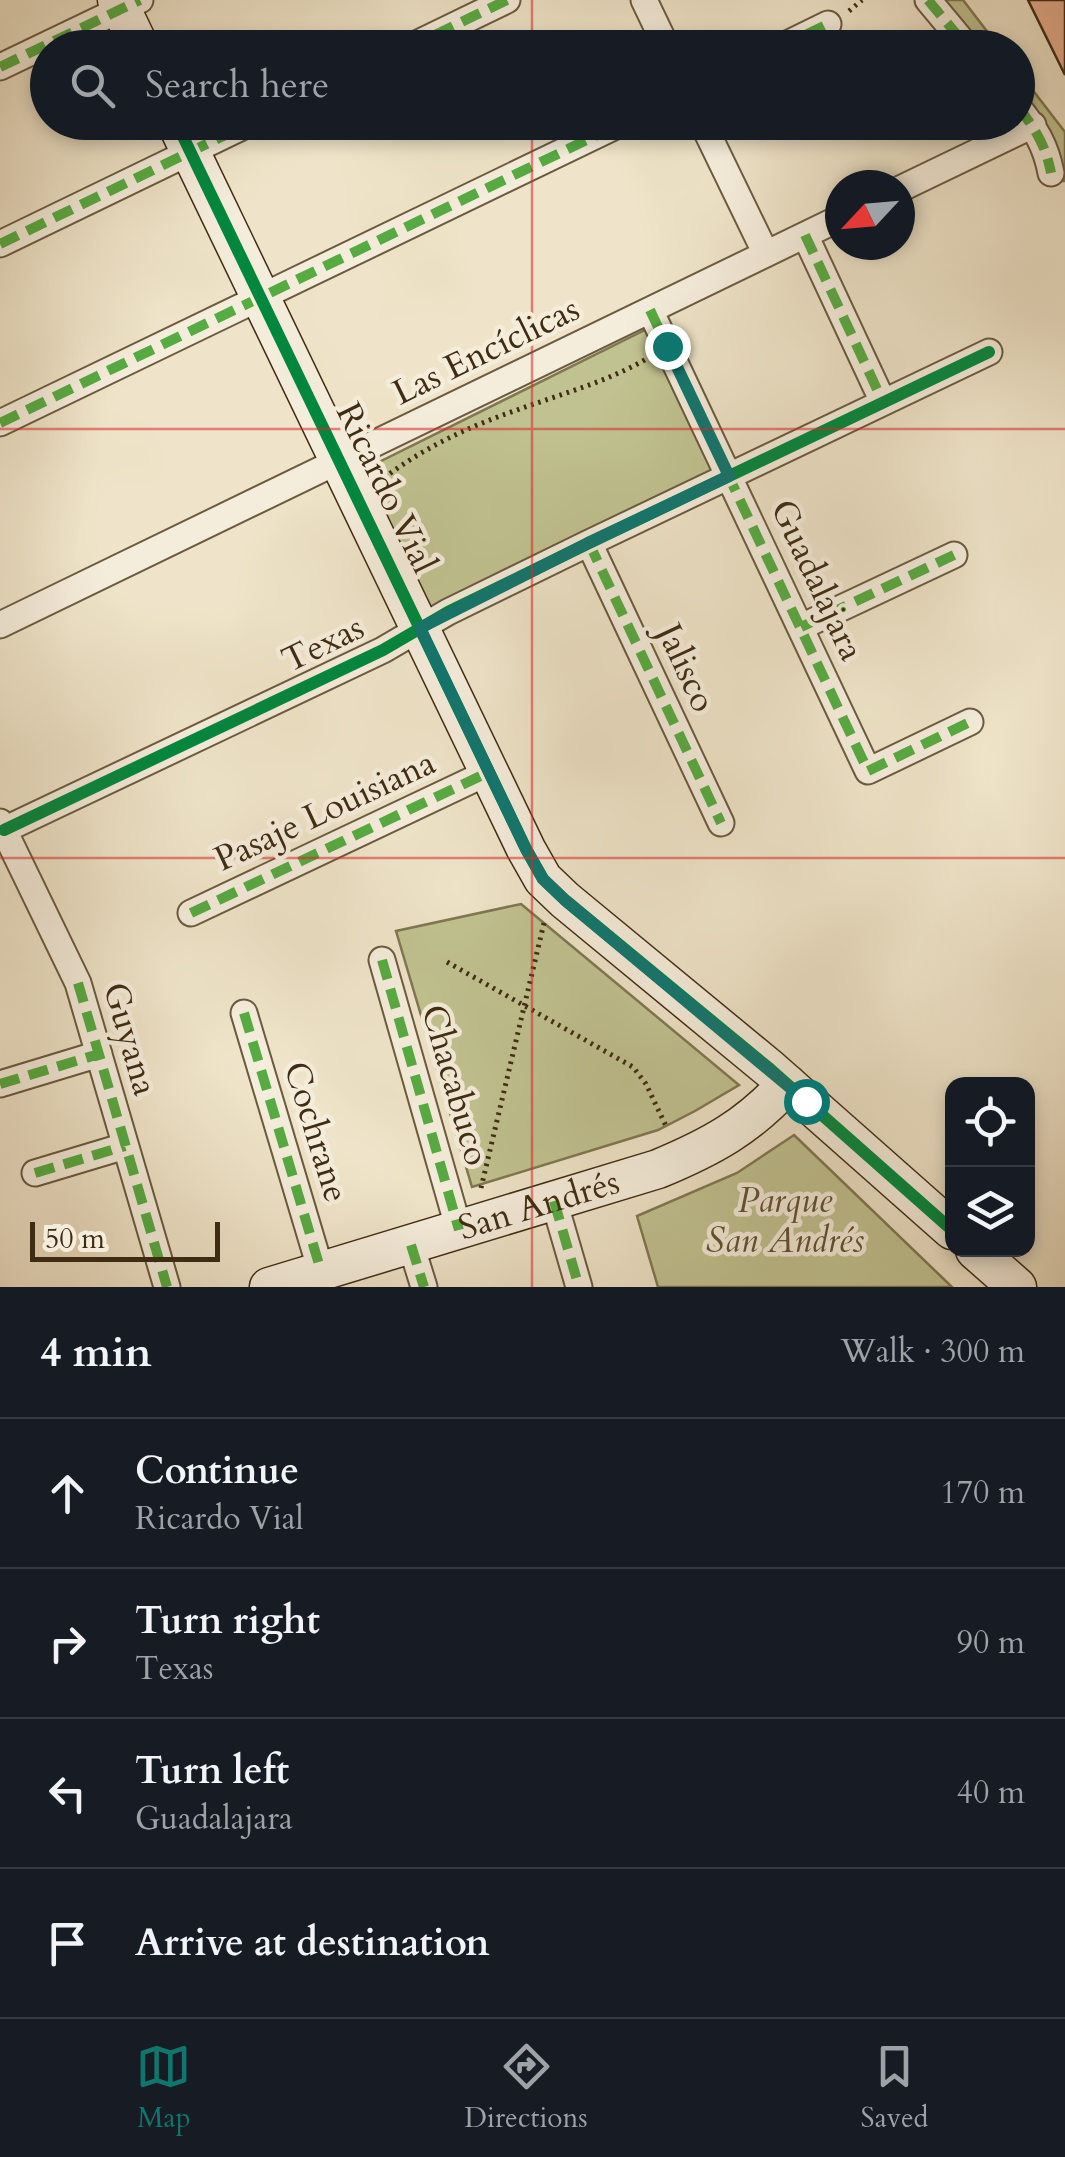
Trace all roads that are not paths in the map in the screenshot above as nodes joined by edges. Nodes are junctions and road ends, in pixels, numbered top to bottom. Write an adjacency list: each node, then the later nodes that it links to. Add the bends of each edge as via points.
1 (506, 0): 8 (street)
2 (644, 0): 9 (street)
3 (928, 0): 11 (street)
4 (126, 3): 6 (street); 7 (street)
5 (828, 24): 10 (street)
6 (74, 30)
7 (134, 30)
8 (445, 30)
9 (658, 30)
10 (816, 30)
11 (953, 30)
12 (30, 53): 13 (street)
13 (0, 68)
14 (1035, 133): 20 (street)
15 (179, 140): 24 (street)
16 (185, 140): 26 (street, Ricardo Vial)
17 (587, 140): 26 (street)
18 (711, 140): 25 (street)
19 (984, 140): 21 (street)
20 (1050, 173)
21 (915, 181)
22 (825, 226): 23 (street, Las Encíclicas)
23 (806, 235): 25 (street, Las Encíclicas); 29 (street)
24 (0, 244)
25 (766, 254): 27 (street, Las Encíclicas)
26 (260, 297): 30 (street); 31 (street, Ricardo Vial)
27 (650, 310): 31 (street, Las Encíclicas); 32 (street, Guadalajara)
28 (989, 352): 29 (street, Texas)
29 (884, 402): 32 (street, Texas)
30 (0, 423)
31 (339, 461): 35 (street, Las Encíclicas); 37 (street, Ricardo Vial)
32 (729, 476): 33 (street, Texas); 36 (street, Guadalajara)
33 (588, 543): 37 (street, Texas); 40 (street, Jalisco)
34 (954, 555): 36 (street)
35 (0, 625)
36 (801, 627): 38 (street, Guadalajara, via 868,771)
37 (420, 628): 39 (street, Ricardo Vial); 41 (street, Texas)
38 (970, 722)
39 (489, 772): 42 (street, Pasaje Louisiana); 47 (street, Ricardo Vial, via 551,888)
40 (721, 823)
41 (2, 826): 45 (street, Guyana, via 78,983)
42 (190, 913)
43 (382, 960): 52 (street, Chacabuco)
44 (244, 1013): 55 (street, Cochrane)
45 (99, 1054): 46 (street); 48 (street, Guyana)
46 (0, 1084)
47 (787, 1084): 50 (street, San Andrés, via 715,1143); 51 (street, Ricardo Vial)
48 (124, 1146): 49 (street); 56 (street, Guyana)
49 (35, 1173)
50 (554, 1202): 52 (street, San Andrés); 59 (street)
51 (945, 1224)
52 (460, 1230): 53 (street, San Andrés)
53 (411, 1244): 55 (street, San Andrés); 58 (street)
54 (983, 1257): 60 (street)
55 (321, 1271): 57 (street, San Andrés)
56 (167, 1287)
57 (270, 1287)
58 (424, 1287)
59 (579, 1287)
60 (1017, 1287)

